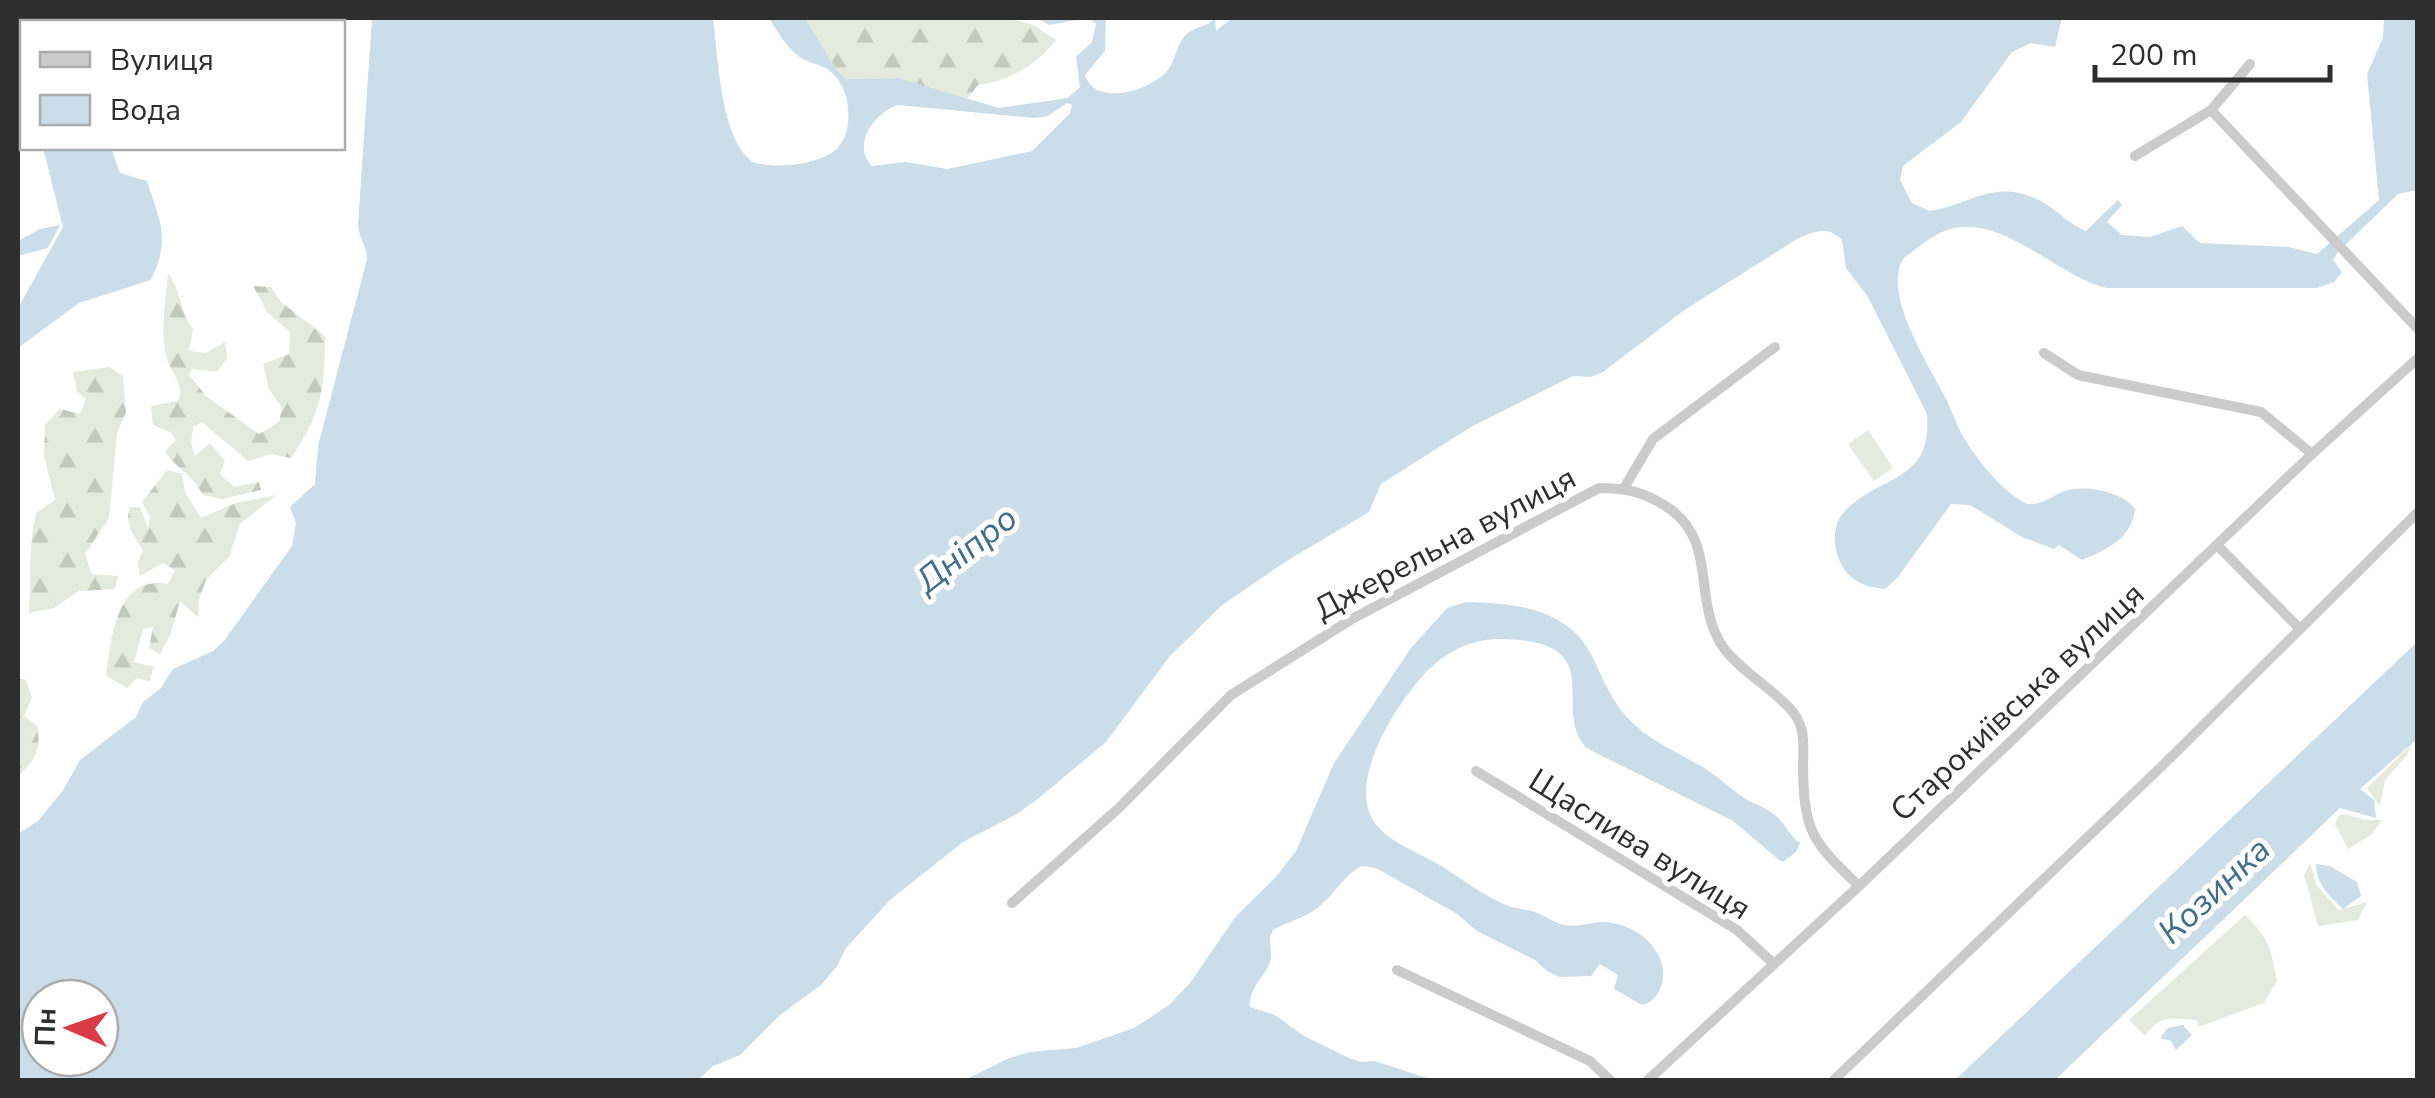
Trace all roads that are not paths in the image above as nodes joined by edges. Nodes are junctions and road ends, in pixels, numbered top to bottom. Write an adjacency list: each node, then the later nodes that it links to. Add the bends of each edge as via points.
1 (2250, 64): 2 (street)
2 (2211, 110): 3 (street); 4 (street)
3 (2134, 156)
4 (2418, 329)
5 (1774, 347): 9 (street, via 1653,440)
6 (2044, 353): 8 (street, via 2078,374 2262,412)
7 (2418, 358): 8 (street, Старокиївська вулиця)
8 (2312, 454): 11 (street, Старокиївська вулиця)
9 (1624, 488): 14 (street, Джерельна вулиця, via 1647,493 1685,520 1698,542 1712,627 1739,666 1796,714 1814,840); 15 (street, Джерельна вулиця, via 1598,488 1352,619 1231,695)
10 (2418, 512): 20 (street)
11 (2218, 546): 12 (street); 14 (street, Старокиївська вулиця)
12 (2298, 626)
13 (1476, 771): 16 (street, Щаслива вулиця, via 1737,930)
14 (1859, 886): 16 (street, Старокиївська вулиця)
15 (1012, 903)
16 (1774, 964): 19 (street, Старокиївська вулиця)
17 (1397, 970): 18 (street, via 1590,1062)
18 (1610, 1080)
19 (1648, 1080)
20 (1834, 1080)

